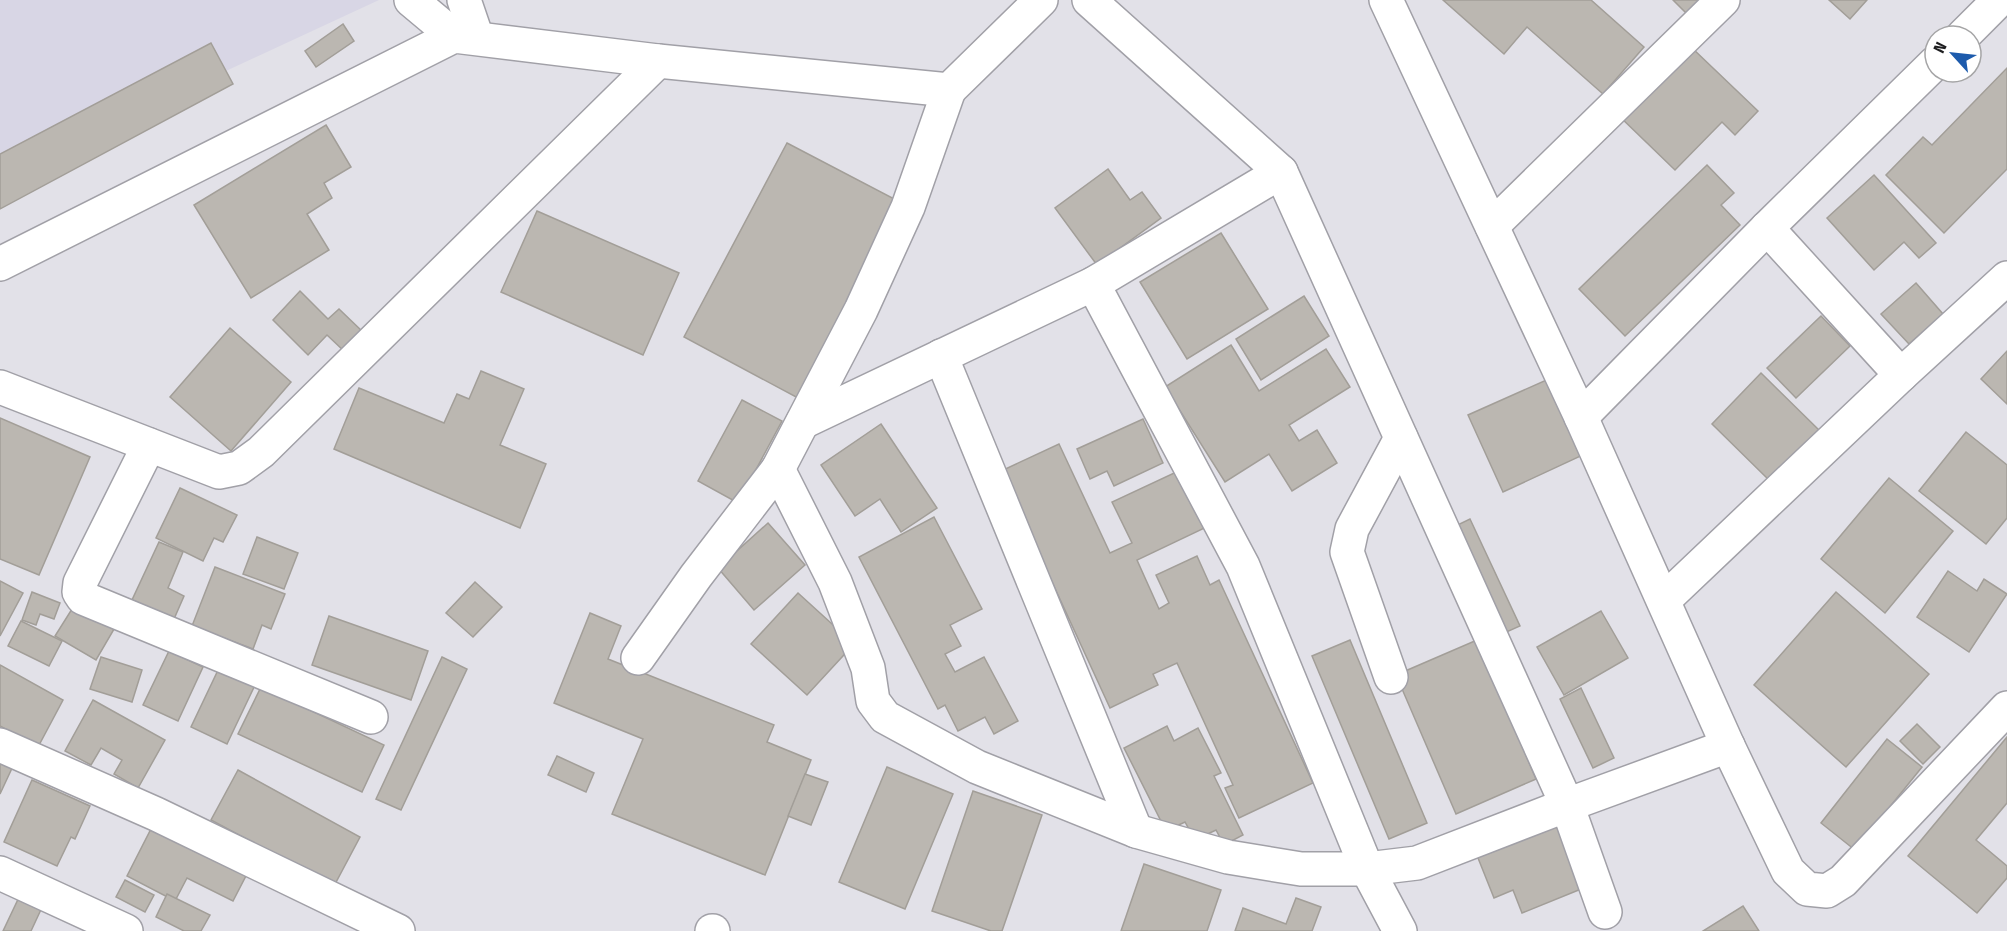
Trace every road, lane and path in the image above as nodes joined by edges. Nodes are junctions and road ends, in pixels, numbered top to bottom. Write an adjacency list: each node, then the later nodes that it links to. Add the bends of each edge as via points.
1 (411, 0): 9 (street)
2 (464, 0): 9 (street)
3 (1041, 0): 12 (street)
4 (1089, 0): 13 (street)
5 (1386, 0): 14 (street)
6 (1723, 0): 14 (street)
7 (2000, 0): 8 (street)
8 (1975, 24)
9 (466, 37): 10 (street); 16 (street)
10 (658, 61): 12 (street); 25 (street, via 261,452 239,468 219,472)
11 (1923, 75): 15 (street)
12 (950, 90): 23 (street, via 908,207)
13 (1281, 172): 18 (street); 24 (street)
14 (1492, 226): 22 (street)
15 (1767, 228): 20 (street); 22 (street)
16 (0, 264)
17 (2007, 278): 20 (street)
18 (1093, 284): 19 (street); 36 (street, via 1243,566)
19 (941, 356): 23 (street); 35 (street)
20 (1901, 375): 27 (street)
21 (0, 387): 25 (street)
22 (1581, 417): 27 (street)
23 (803, 422): 26 (street)
24 (1401, 438): 29 (street, via 1352,529 1347,552); 34 (street)
25 (149, 445): 31 (street, via 80,583 83,598)
26 (778, 469): 28 (street); 35 (street, via 835,582 868,668 873,701 885,717 977,767)
27 (1664, 600): 33 (street)
28 (638, 658)
29 (1391, 677)
30 (2007, 708): 33 (street, via 1843,881 1827,891 1808,889 1788,871)
31 (371, 717)
32 (0, 745): 40 (street, via 156,814)
33 (1728, 746): 34 (street)
34 (1567, 805): 36 (street, via 1417,863); 38 (street)
35 (1136, 831): 36 (street, via 1228,857 1290,867)
36 (1367, 869): 41 (street)
37 (0, 873): 39 (street)
38 (1605, 912)
39 (126, 931)
40 (398, 931)
41 (1400, 931)

